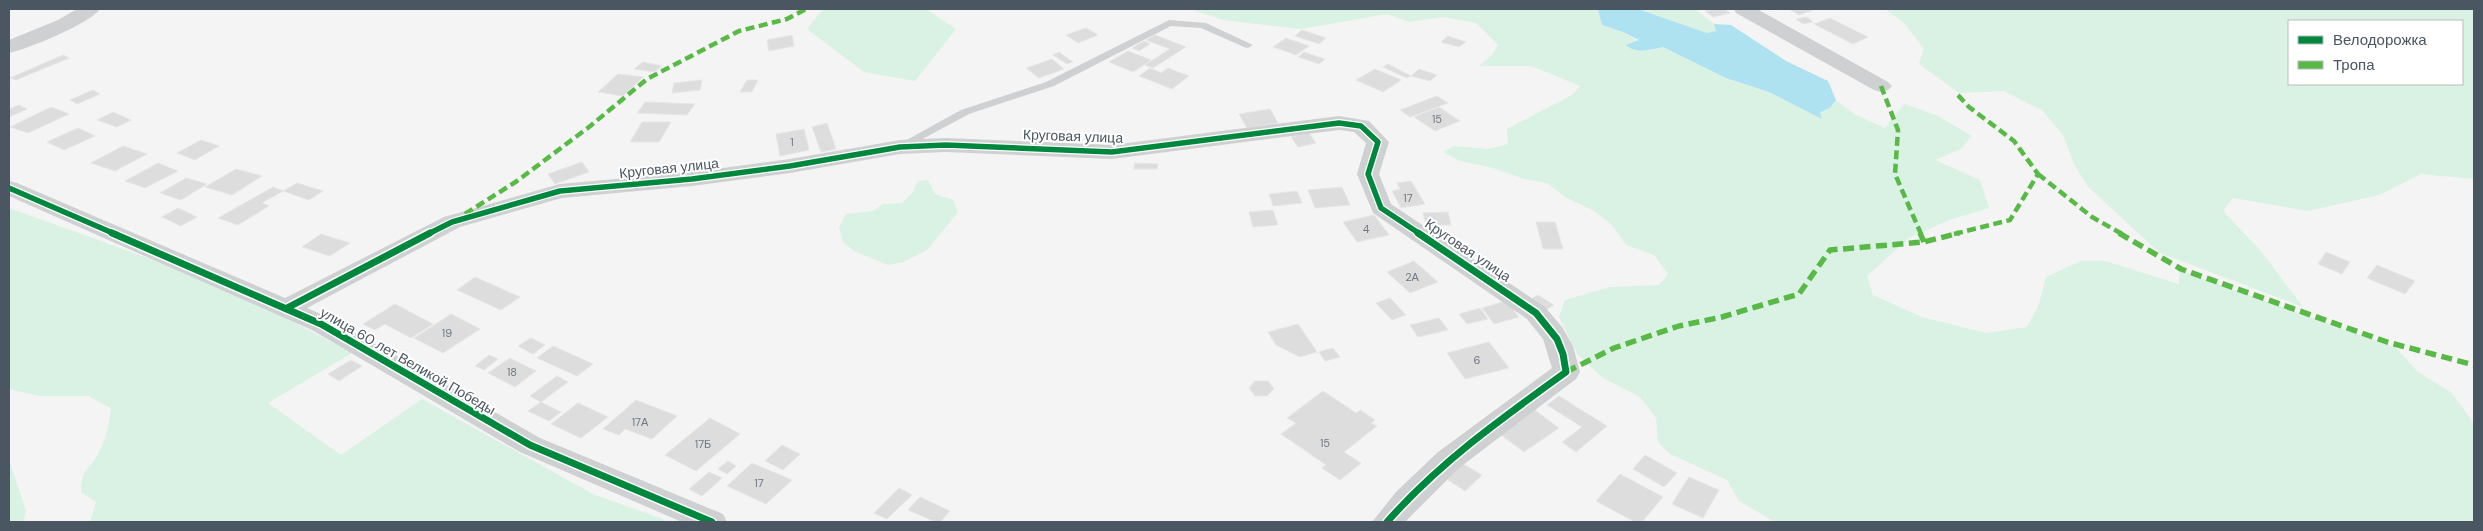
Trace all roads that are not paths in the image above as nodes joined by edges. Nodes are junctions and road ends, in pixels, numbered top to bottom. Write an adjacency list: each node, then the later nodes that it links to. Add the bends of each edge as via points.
1 (90, 9): 4 (street, via 65,24)
2 (1743, 9): 5 (street)
3 (1248, 45): 6 (lane, via 1203,25 1169,23 1050,84 965,112)
4 (9, 47)
5 (1881, 86)
6 (900, 147): 8 (street, Круговая улица, via 692,179 560,191 452,222); 10 (street, Круговая улица, via 956,145 1112,152 1302,126 1339,123 1361,126 1378,142 1368,174 1381,208 1536,313 1554,333 1564,354 1566,372 1472,439 1410,494)
7 (9, 188): 8 (street, улица 60 лет Великой Победы)
8 (287, 308): 9 (street, улица 60 лет Великой Победы, via 321,324 530,445)
9 (712, 522)
10 (1387, 522)

